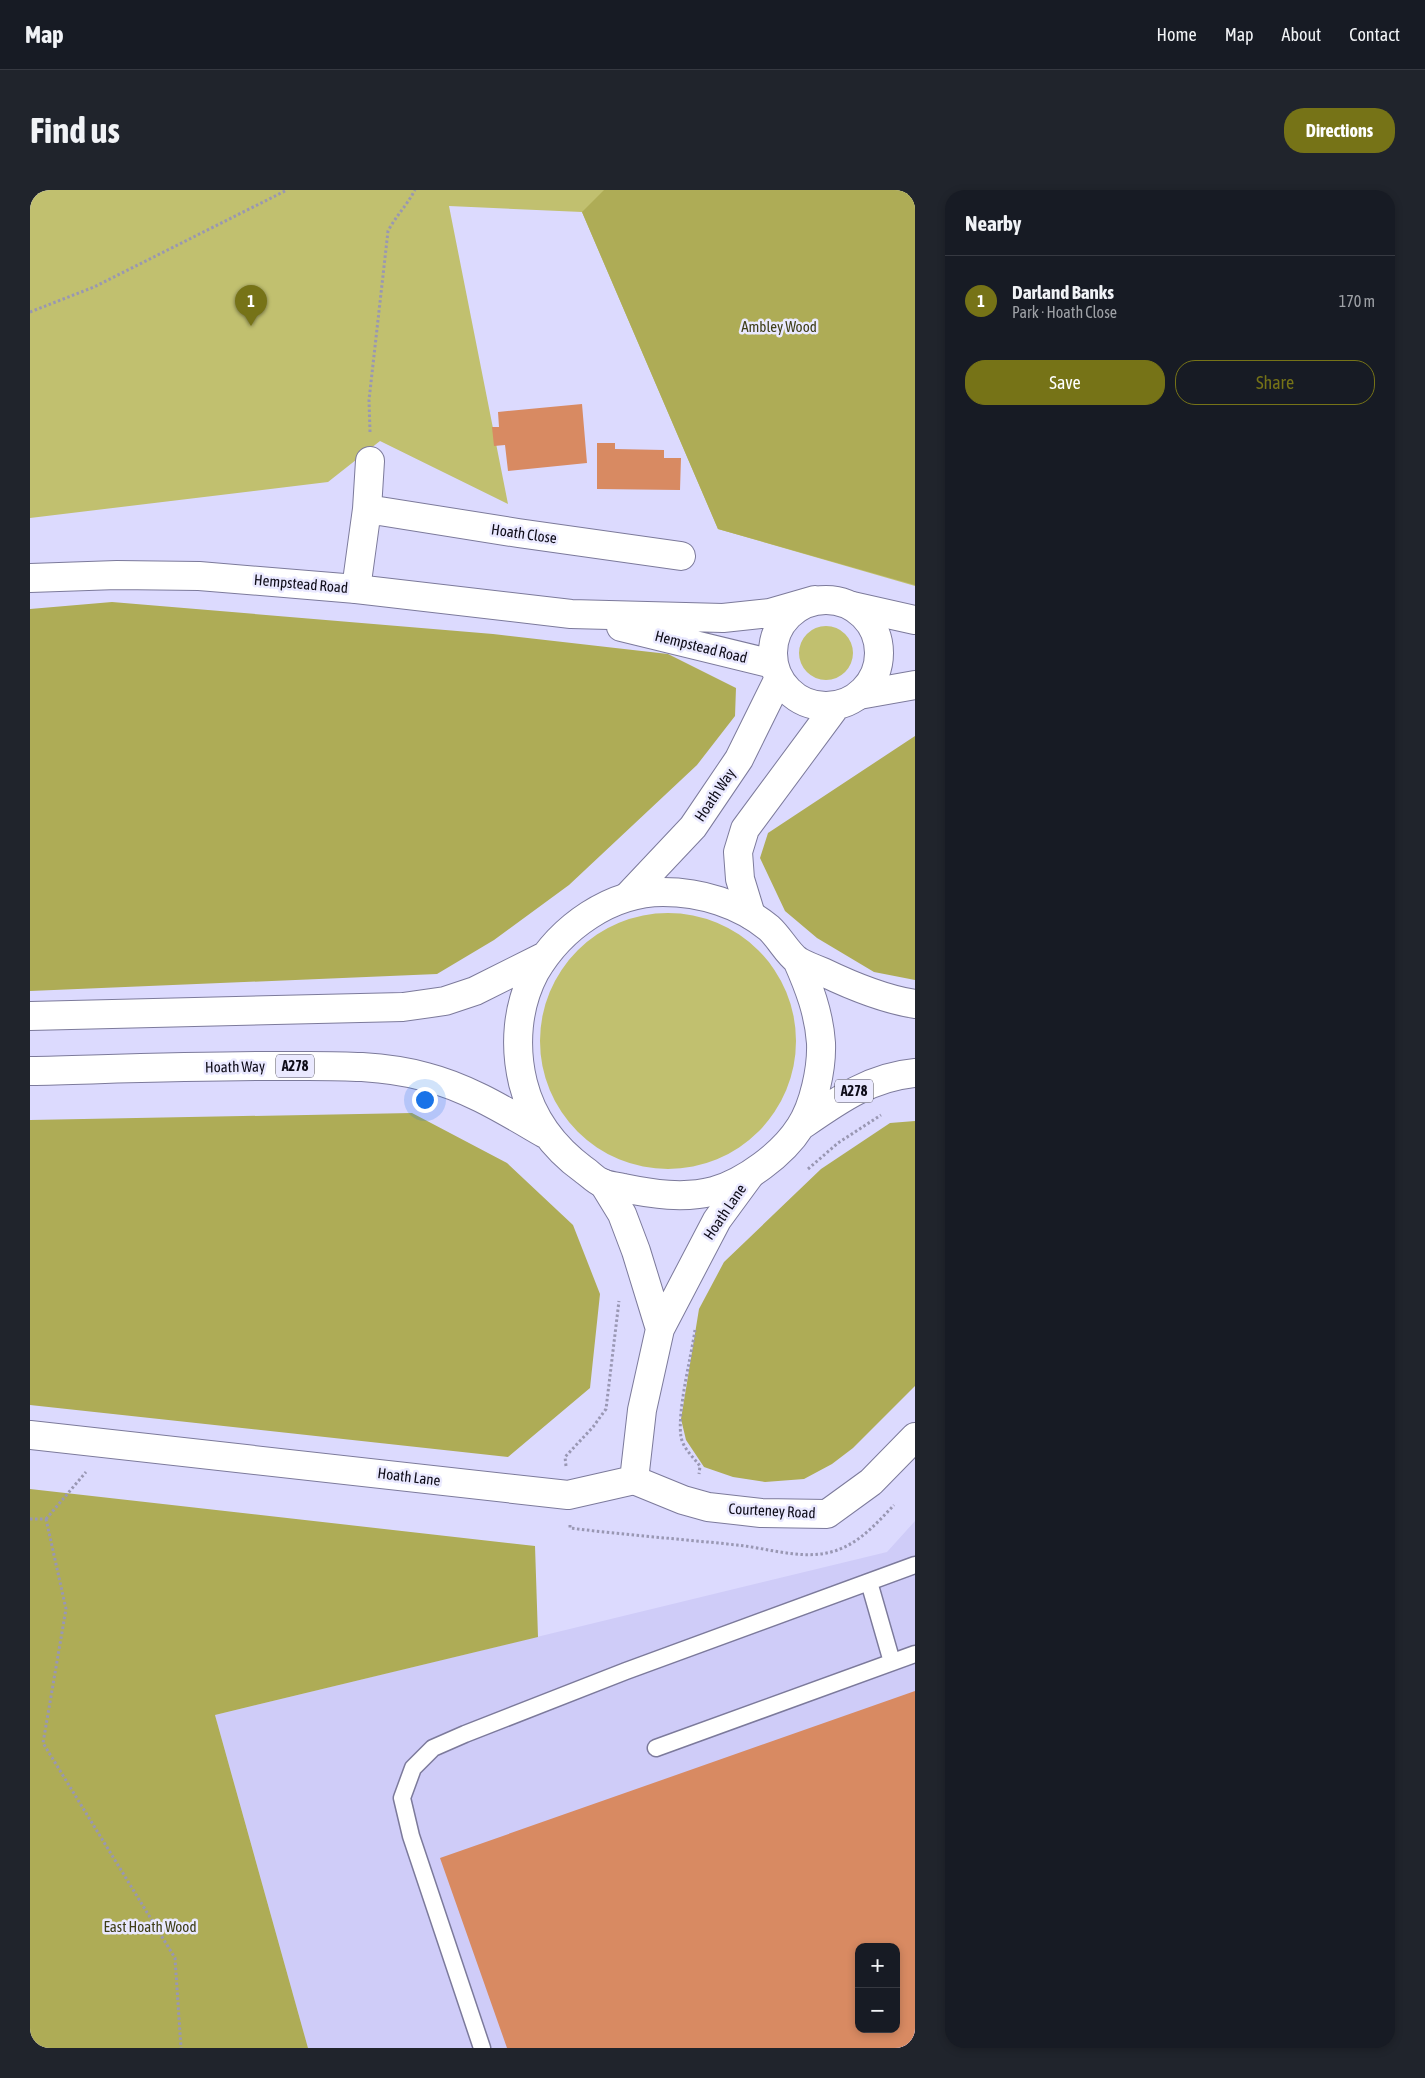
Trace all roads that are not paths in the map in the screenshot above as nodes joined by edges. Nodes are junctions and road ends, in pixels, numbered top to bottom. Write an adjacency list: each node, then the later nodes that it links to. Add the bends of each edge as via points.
1 (370, 461): 2 (street)
2 (367, 509): 3 (street, Hoath Close); 5 (street)
3 (681, 556)
4 (30, 578): 5 (street, Hempstead Road, via 199,576)
5 (356, 589): 8 (street, Hempstead Road)
6 (815, 600): 7 (street, via 833,599); 8 (street, Hempstead Road, via 770,613 723,618); 10 (street, via 794,610 779,627 774,640)
7 (852, 606): 9 (street); 12 (street, via 863,613 873,626 879,642 880,661 874,679)
8 (571, 614): 10 (street, Hempstead Road)
9 (915, 620)
10 (776, 671): 12 (street, via 791,694 814,706); 13 (street, Hoath Way, via 739,759 693,827)
11 (915, 685): 12 (street)
12 (848, 701): 14 (street, via 745,829 738,852 740,879)
13 (628, 896): 14 (street, via 690,893 721,901); 15 (street, via 573,926)
14 (751, 915): 16 (street, via 771,930)
15 (545, 956): 18 (street, via 475,991 445,1001 403,1007); 22 (street, via 529,983 517,1038 519,1065 528,1102)
16 (797, 960): 17 (street, via 844,982); 21 (street, via 813,997 821,1044 817,1085)
17 (915, 1004)
18 (30, 1016)
19 (30, 1071): 22 (street, Hoath Way / A278, via 246,1066 344,1066 388,1070 427,1077 463,1089)
20 (915, 1073): 21 (street, A278, via 874,1081 849,1093)
21 (801, 1126): 23 (street)
22 (547, 1134): 24 (street, via 571,1160)
23 (750, 1175): 24 (street, via 714,1191 686,1195 654,1194); 25 (street, Hoath Lane, via 717,1220)
24 (602, 1183): 25 (street, Hoath Lane, via 622,1214)
25 (660, 1329): 28 (street, Hoath Lane, via 642,1410)
26 (30, 1435): 28 (street, Hoath Lane, via 568,1495)
27 (915, 1437): 28 (street, Courteney Road, via 871,1482 827,1514 761,1513 702,1506)
28 (634, 1480)
29 (915, 1565): 30 (lane)
30 (869, 1582): 32 (lane); 34 (lane, via 465,1734 433,1748 413,1768 402,1798 411,1836)
31 (915, 1654): 32 (lane)
32 (892, 1662): 33 (lane)
33 (656, 1748)
34 (482, 2048)

